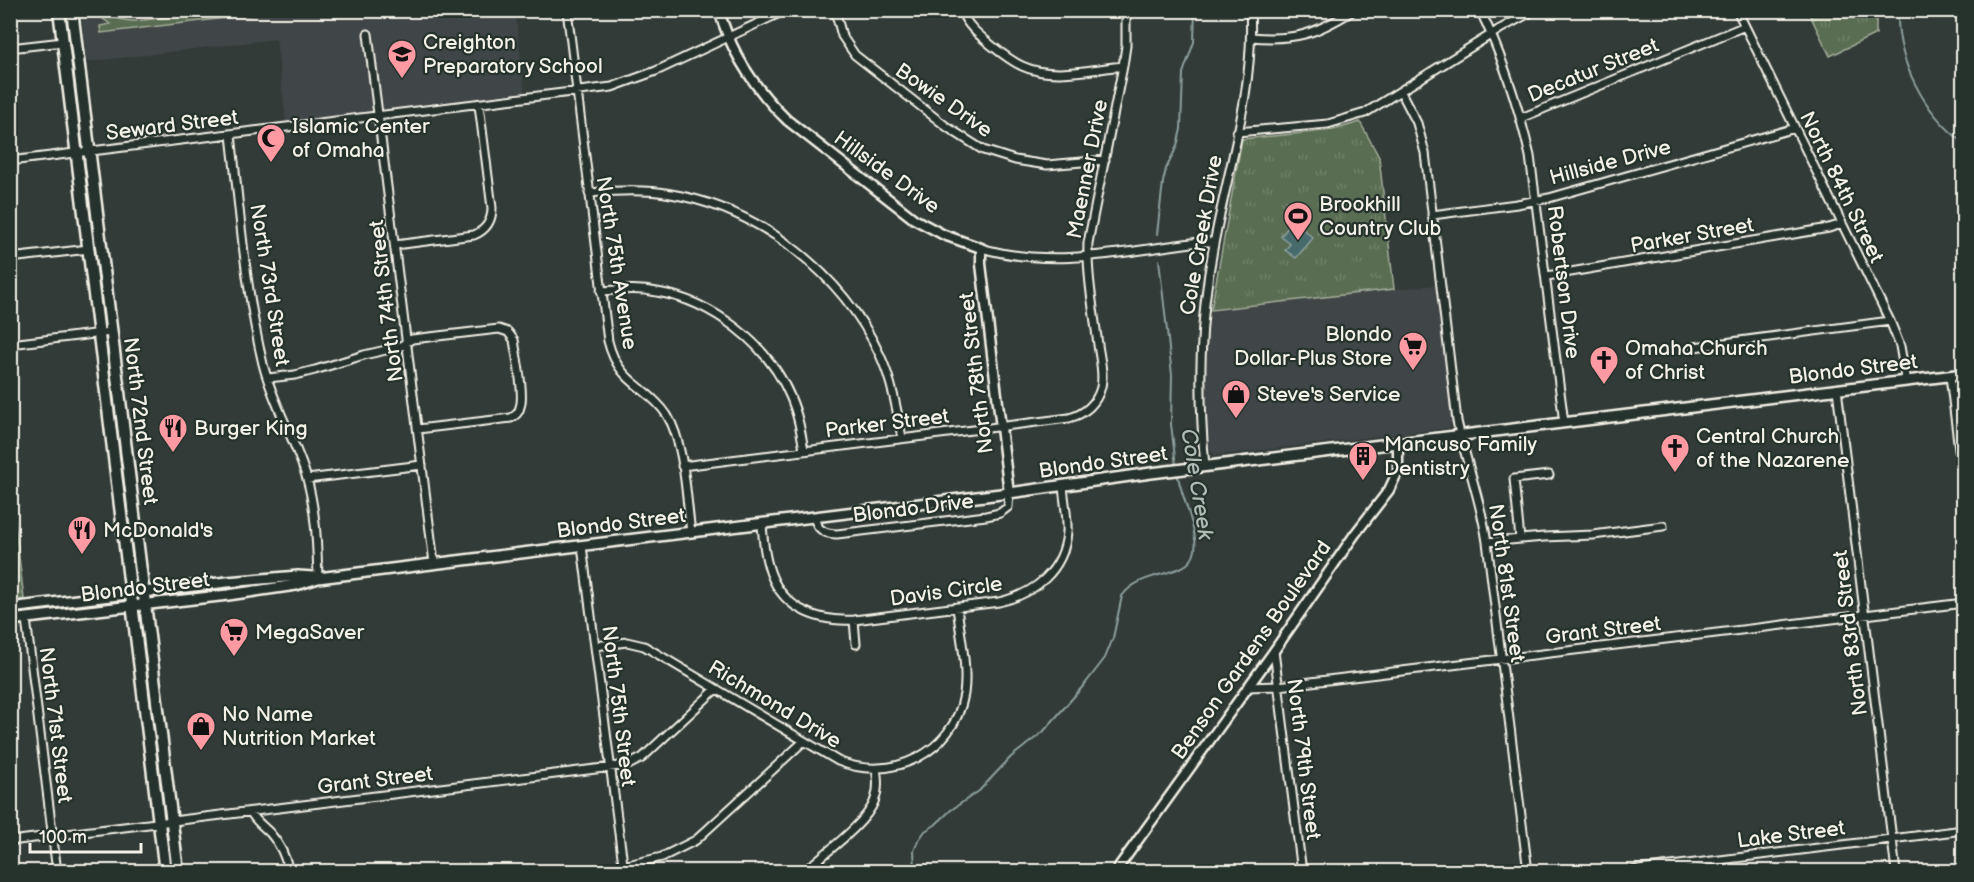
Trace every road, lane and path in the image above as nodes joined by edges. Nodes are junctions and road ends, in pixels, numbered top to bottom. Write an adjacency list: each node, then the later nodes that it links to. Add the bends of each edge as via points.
1 (59, 10): 21 (main road, North 72nd Street)
2 (72, 10): 32 (main road, North 72nd Street)
3 (567, 10): 24 (street, North 75th Avenue)
4 (719, 10): 19 (street, Hillside Drive)
5 (786, 10): 19 (street, Seward Street)
6 (835, 10): 34 (street, Bowie Drive, via 842,36 855,55 970,143 998,156 1034,164)
7 (961, 10): 23 (street, via 981,37 1030,69 1066,72)
8 (1126, 10): 23 (street, Maenner Drive)
9 (1250, 10): 20 (street, Cole Creek Drive)
10 (1354, 10): 20 (street, via 1304,35 1280,39)
11 (1480, 10): 18 (street, Robertson Drive)
12 (1535, 10): 18 (street)
13 (1737, 10): 16 (street, North 84th Street)
14 (1963, 10): 15 (street)
15 (1964, 21)
16 (1745, 26): 28 (street, Decatur Street); 29 (street, North 84th Street)
17 (369, 34): 27 (street, North 74th Street)
18 (1491, 34): 25 (street); 28 (street, Robertson Drive)
19 (728, 37): 24 (street, Seward Street, via 636,80); 42 (street, Hillside Drive, via 756,86 787,120 914,219)
20 (1251, 37): 30 (street, Cole Creek Drive)
21 (63, 42): 22 (street); 33 (main road, North 72nd Street)
22 (10, 48)
23 (1123, 66): 34 (street, Maenner Drive)
24 (577, 92): 26 (street, Seward Street); 36 (street, North 75th Avenue)
25 (1401, 92): 30 (street, via 1365,113 1341,121); 38 (street, North 81st Street, via 1422,139)
26 (479, 105): 27 (street, Seward Street); 41 (street, via 492,214 487,226 474,235)
27 (380, 117): 31 (street, Seward Street); 41 (street, North 74th Street)
28 (1521, 118): 37 (street, Robertson Drive)
29 (1795, 128): 37 (street, Hillside Drive); 39 (street, North 84th Street)
30 (1237, 132): 40 (street, Cole Creek Drive)
31 (231, 135): 32 (street, Seward Street); 57 (street, North 73rd Street, via 255,329)
32 (89, 152): 33 (street, Seward Street); 49 (main road, North 72nd Street)
33 (76, 154): 35 (street, Seward Street); 43 (main road, North 72nd Street)
34 (1104, 160): 44 (street, Maenner Drive)
35 (10, 161)
36 (589, 193): 47 (street, North 75th Avenue); 64 (street, via 645,191 697,200 746,218 791,247 835,286 867,330 889,380)
37 (1537, 201): 38 (street, Hillside Drive); 46 (street, Robertson Drive)
38 (1432, 215): 63 (street, North 81st Street)
39 (1842, 224): 46 (street, Parker Street); 48 (street, North 84th Street)
40 (1214, 242): 44 (street, Hillside Drive); 69 (street, Cole Creek Drive, via 1200,357)
41 (396, 245): 51 (street, North 74th Street)
42 (981, 248): 44 (street, Hillside Drive, via 1033,258); 61 (street, North 78th Street)
43 (88, 249): 45 (street); 50 (main road, North 72nd Street)
44 (1088, 256): 54 (street, Maenner Drive)
45 (10, 258)
46 (1547, 276): 60 (street, Robertson Drive)
47 (601, 291): 66 (street, via 639,290 671,295 703,308 735,329 763,354 783,380 797,413); 68 (street, North 75th Avenue, via 614,360 668,417 678,439)
48 (1890, 321): 53 (street); 58 (street, North 84th Street, via 1900,346)
49 (111, 332): 50 (street); 84 (main road, North 72nd Street)
50 (98, 334): 52 (street); 85 (main road, North 72nd Street)
51 (407, 343): 57 (street, via 315,370); 62 (street, North 74th Street); 62 (street, via 412,339 499,329 508,332 514,340 522,400 519,411 511,418)
52 (10, 344)
53 (1694, 347)
54 (1101, 370): 61 (street, Parker Street, via 1097,396 1082,413)
55 (1964, 374): 56 (main road, Blondo Street)
56 (1950, 376): 58 (main road, Blondo Street); 73 (street)
57 (268, 378): 71 (street, North 73rd Street)
58 (1906, 381): 59 (main road, Blondo Street)
59 (1838, 389): 60 (main road, Blondo Street); 91 (street, North 83rd Street)
60 (1564, 423): 63 (main road, Blondo Street)
61 (1001, 426): 64 (street, Parker Street); 74 (street, North 78th Street)
62 (418, 429): 67 (street, North 74th Street)
63 (1460, 436): 65 (main road, Blondo Street); 80 (street, North 81st Street)
64 (902, 438): 66 (street, Parker Street)
65 (1398, 443): 69 (main road, Blondo Street); 97 (street, Benson Gardens Boulevard, via 1399,466 1394,481)
66 (804, 450): 68 (street, Parker Street)
67 (422, 465): 71 (street); 82 (street, North 74th Street)
68 (682, 466): 78 (street, North 75th Avenue)
69 (1205, 467): 72 (main road, Blondo Street)
70 (1548, 475): 79 (street, via 1514,479)
71 (307, 479): 83 (street, North 73rd Street, via 315,523)
72 (1063, 485): 74 (main road, Blondo Street); 89 (street, Davis Circle, via 1066,539 1059,561 1044,580 1014,599)
73 (1964, 491)
74 (1009, 493): 75 (main road, Blondo Street); 75 (street, Blondo Drive, via 1005,510 993,515 837,534 819,529)
75 (814, 518): 76 (main road, Blondo Street)
76 (762, 524): 78 (main road, Blondo Street); 94 (street, Davis Circle, via 770,571 786,598 816,617)
77 (1663, 526): 79 (street)
78 (691, 532): 81 (main road, Blondo Street)
79 (1520, 539): 80 (street)
80 (1487, 542): 98 (street, North 81st Street)
81 (582, 546): 82 (main road, Blondo Street); 96 (street, North 75th Street)
82 (434, 563): 83 (main road, Blondo Street)
83 (318, 578): 84 (main road, Blondo Street, via 297,576); 87 (main road, Blondo Street, via 296,585)
84 (143, 592): 85 (main road, Blondo Street); 87 (main road, North 72nd Street)
85 (130, 594): 88 (main road, North 72nd Street); 90 (main road, Blondo Street)
86 (1964, 603): 91 (street, Grant Street)
87 (144, 605): 88 (main road, Blondo Street); 106 (main road, North 72nd Street)
88 (132, 606): 92 (main road, Blondo Street); 107 (main road, North 72nd Street)
89 (957, 607): 94 (street, Davis Circle); 104 (street, Richmond Drive, via 965,682 956,719 942,739 923,755 901,765)
90 (10, 608)
91 (1864, 615): 98 (street, Grant Street); 110 (street, North 83rd Street)
92 (26, 619): 93 (main road, Blondo Street); 109 (street, North 71st Street)
93 (10, 620)
94 (854, 620): 95 (street)
95 (856, 644)
96 (595, 646): 101 (street, Richmond Drive, via 627,642 644,646); 103 (street, North 75th Street)
97 (1274, 651): 99 (street, North 79th Street); 100 (street, Benson Gardens Boulevard)
98 (1501, 659): 99 (street, Grant Street); 120 (street, North 81st Street)
99 (1278, 686): 100 (street, Grant Street); 119 (street, North 79th Street)
100 (1247, 687): 118 (street, Benson Gardens Boulevard)
101 (716, 688): 102 (street, Richmond Drive); 103 (street, Grant Street, via 642,758)
102 (804, 741): 104 (street, Richmond Drive, via 846,764); 112 (street, via 696,840 662,858)
103 (610, 768): 105 (street, Grant Street); 112 (street, North 75th Street)
104 (876, 769): 117 (street, via 876,797 869,812)
105 (251, 812): 106 (street, Grant Street); 116 (street, via 277,842)
106 (172, 821): 107 (street, Grant Street); 115 (main road, North 72nd Street)
107 (159, 824): 109 (street, Grant Street); 114 (main road, North 72nd Street)
108 (1964, 830): 110 (street, Lake Street)
109 (53, 836): 111 (street, Grant Street); 113 (street, North 71st Street)
110 (1892, 838): 121 (street, Lake Street); 122 (street, North 83rd Street)
111 (10, 841)
112 (623, 869)
113 (57, 872)
114 (165, 872)
115 (178, 872)
116 (289, 872)
117 (804, 872)
118 (1115, 872)
119 (1302, 872)
120 (1528, 872)
121 (1622, 872)
122 (1896, 872)

